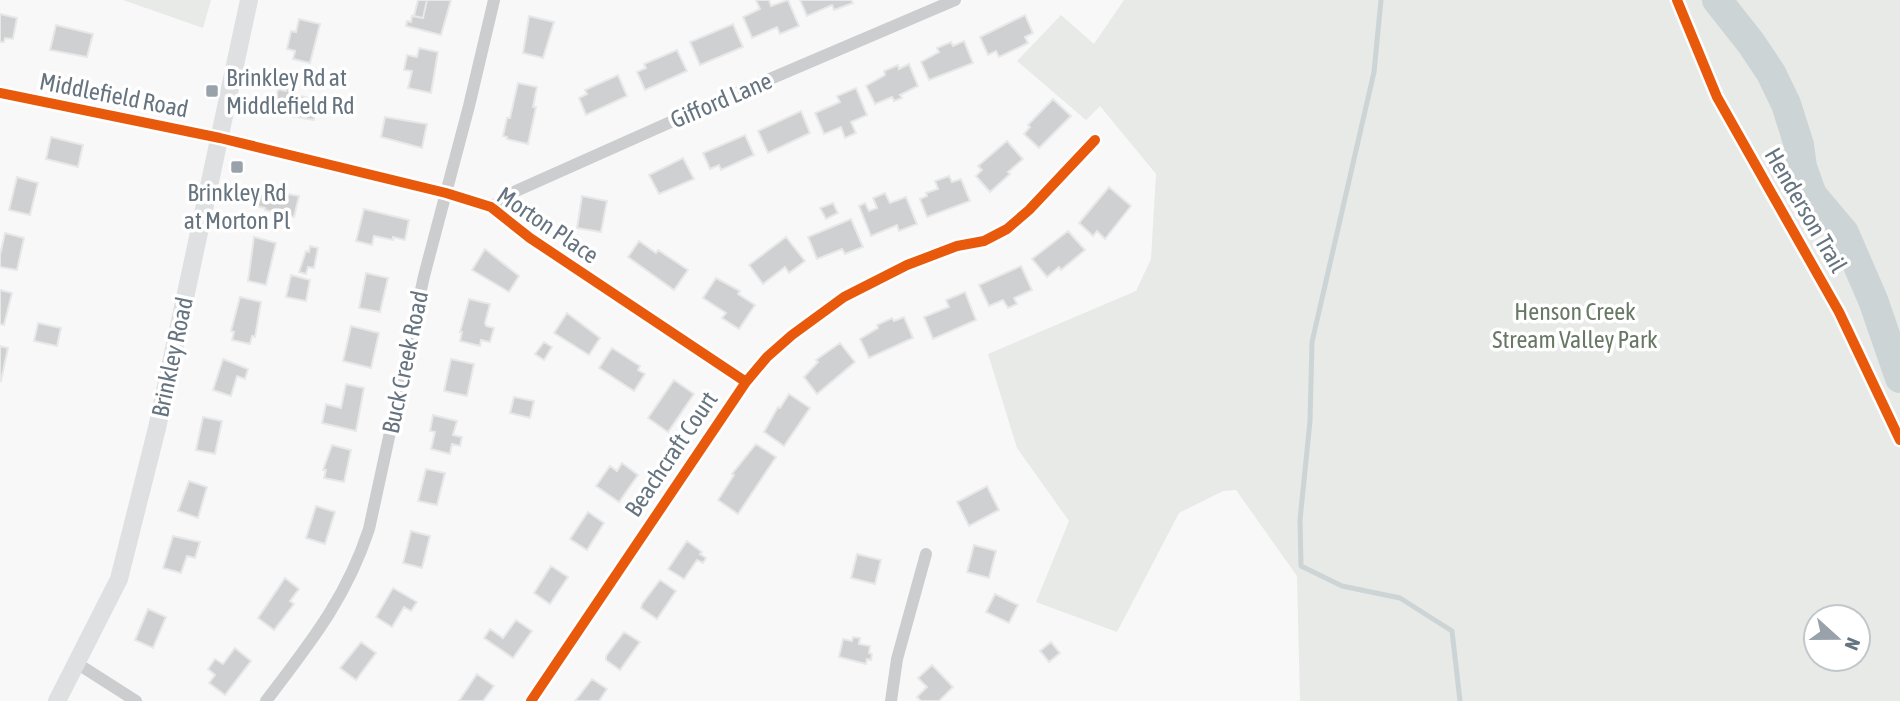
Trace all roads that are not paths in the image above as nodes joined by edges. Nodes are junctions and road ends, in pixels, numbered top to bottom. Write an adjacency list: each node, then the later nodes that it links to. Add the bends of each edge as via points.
1 (249, 0): 5 (main road, Brinkley Road)
2 (494, 0): 7 (street, Buck Creek Road)
3 (955, 0): 8 (street, Gifford Lane, via 665,124 516,191)
4 (0, 93): 5 (street, Middlefield Road)
5 (220, 138): 7 (street, Morton Place); 11 (main road, Brinkley Road, via 119,579)
6 (1095, 140): 9 (street, Beachcraft Court, via 1007,229 908,265 844,297 792,335)
7 (446, 193): 8 (street, Morton Place); 14 (street, Buck Creek Road, via 374,511 356,567 335,606)
8 (491, 207): 9 (street, Morton Place)
9 (746, 382): 15 (street, Beachcraft Court)
10 (926, 554): 16 (street, via 897,659)
11 (78, 664): 12 (main road, Brinkley Road); 13 (street)
12 (57, 701)
13 (136, 701)
14 (266, 701)
15 (531, 701)
16 (891, 701)

